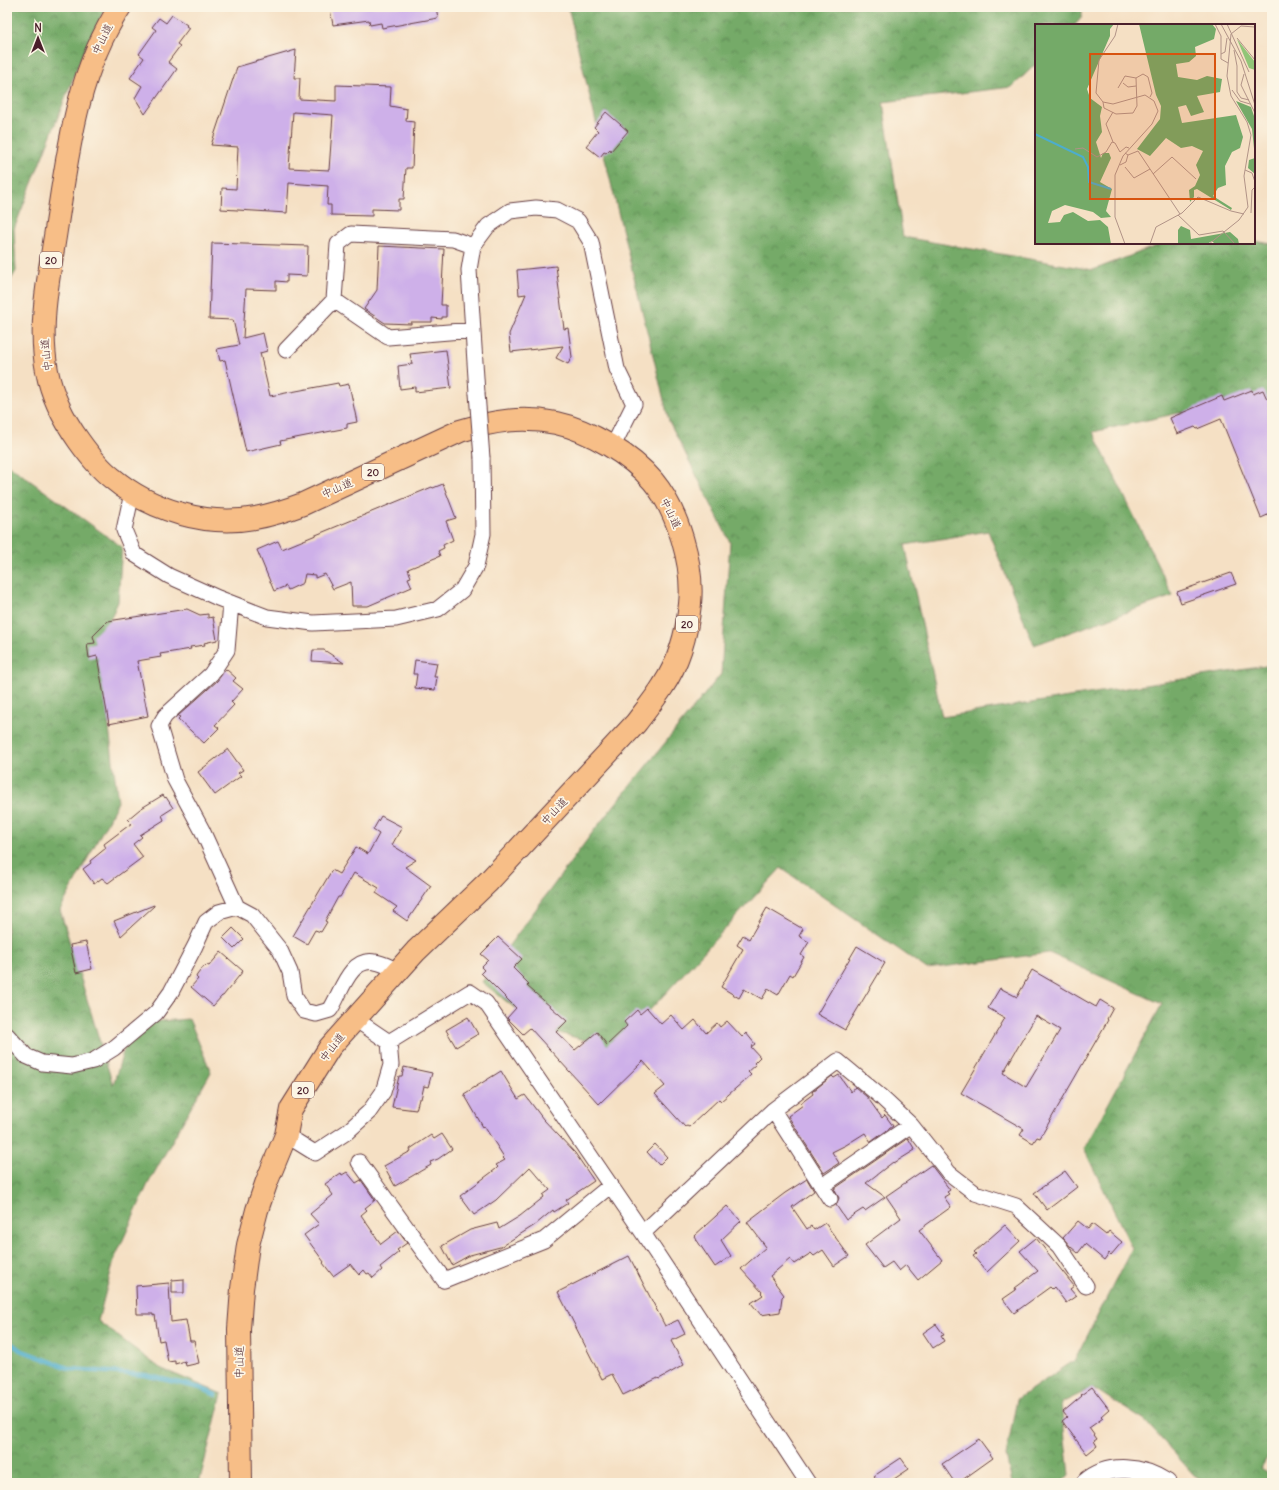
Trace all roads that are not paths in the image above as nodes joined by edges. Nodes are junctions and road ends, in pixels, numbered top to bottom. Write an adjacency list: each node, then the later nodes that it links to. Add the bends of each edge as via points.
1 (120, 7): 7 (highway, 中山道 / 20, via 108,24 91,62 79,100 69,144 44,308 43,331 47,372 54,399 63,416 92,459)
2 (473, 246): 3 (street, via 453,239 351,234 338,244); 4 (street, via 469,270); 6 (street, via 488,226 510,211 536,208 558,210 578,221 591,242 617,370 634,404)
3 (334, 300): 4 (street, via 388,337); 5 (street)
4 (473, 330): 8 (street, bridge, via 482,458 483,534 476,566 462,590 438,609 396,619 313,623 267,617)
5 (286, 350)
6 (613, 446): 7 (highway, 中山道 / 20, via 556,423 531,420 486,423 460,431 302,504 253,518 200,518 155,504); 10 (highway, 中山道 / 20, via 653,481 666,501 685,546 689,568 690,602 680,652 664,685 636,723 488,882 416,951)
7 (132, 493): 8 (street, via 124,530 134,554 169,576)
8 (231, 603): 9 (street, via 227,650 211,674 165,716 159,726 175,780 202,830)
9 (237, 907): 10 (street, via 252,915 280,950 290,972 294,996 304,1012 316,1014 330,1010 349,974 362,963 375,962); 12 (street, via 219,912 206,922 171,992 156,1013 114,1048 93,1061 72,1066 42,1063 26,1056)
10 (399, 971): 11 (highway, 中山道 / 20)
11 (355, 1019): 13 (street); 16 (highway, 中山道 / 20, via 330,1047 291,1110)
12 (7, 1035)
13 (389, 1042): 16 (street, via 391,1065 383,1092 369,1112 347,1132 315,1153); 18 (street, via 470,992 486,1003)
14 (773, 1110): 15 (street, via 838,1061); 15 (street, via 826,1193); 19 (street)
15 (911, 1124): 20 (street, via 949,1173 975,1193 1016,1206 1059,1246)
16 (286, 1135): 21 (highway, 中山道 / 20, via 257,1210 248,1245 242,1289 239,1329)
17 (359, 1162): 18 (street, via 444,1280 544,1240)
18 (611, 1185): 19 (street)
19 (643, 1233): 22 (street)
20 (1086, 1286)
21 (241, 1483)
22 (808, 1483)
23 (1085, 1483): 24 (street, via 1106,1471 1121,1468 1157,1477)
24 (1167, 1483)

